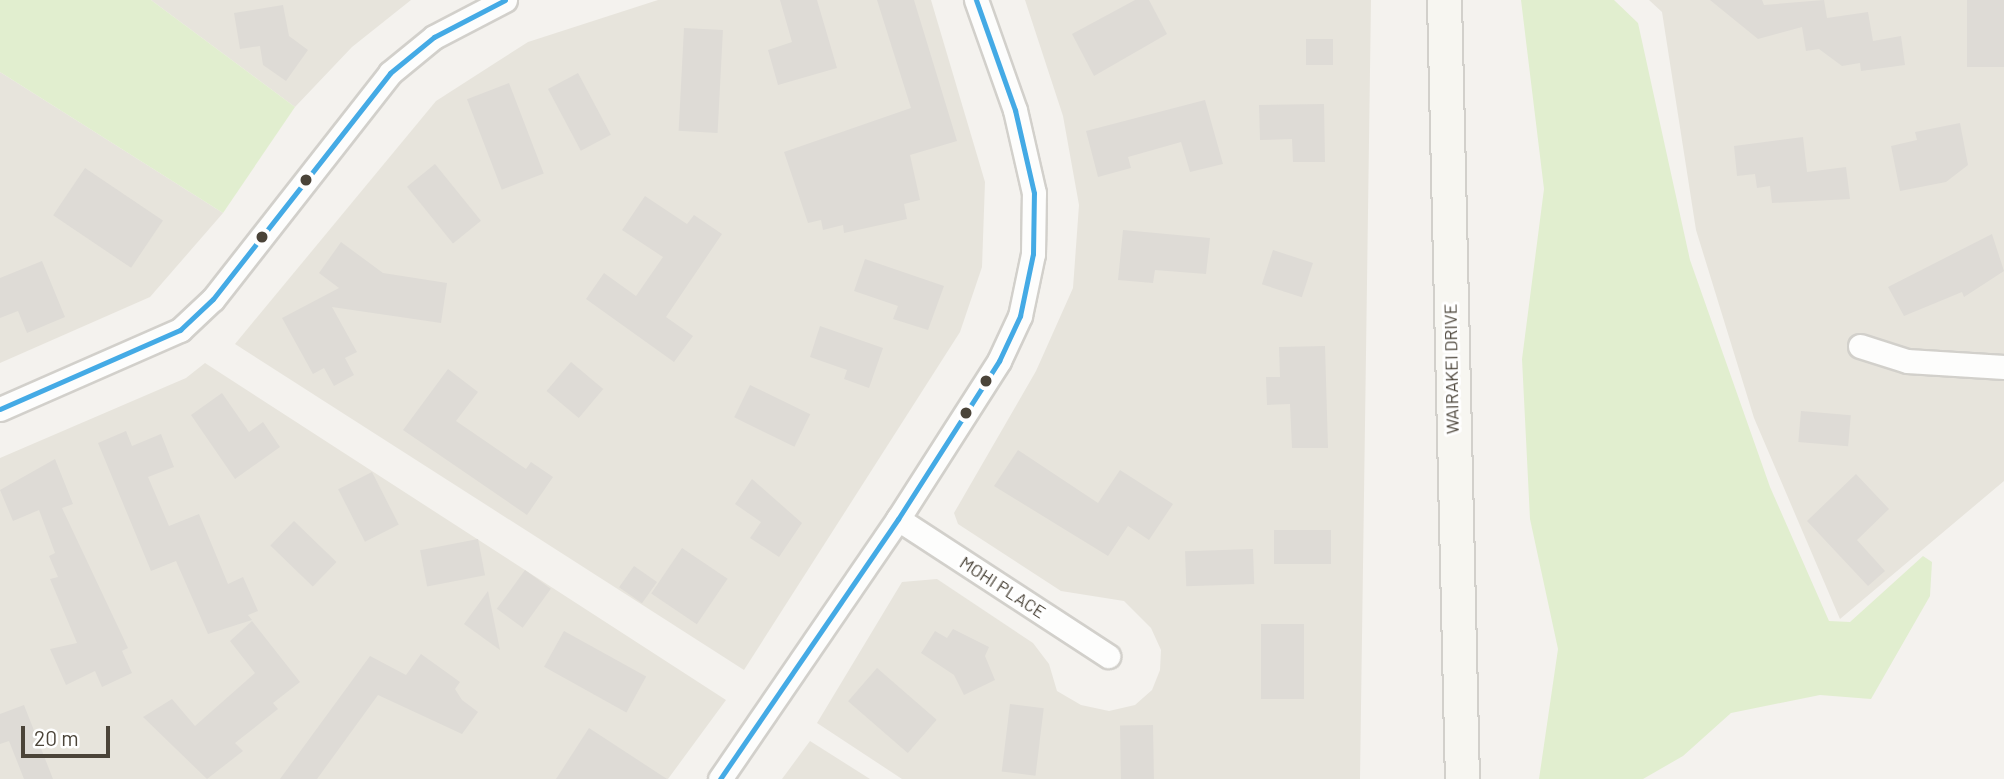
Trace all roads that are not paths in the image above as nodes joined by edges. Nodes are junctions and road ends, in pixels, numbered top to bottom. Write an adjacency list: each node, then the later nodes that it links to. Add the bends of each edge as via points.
1 (976, 0): 7 (street, via 1015,110 1031,181 1033,254 1020,316 999,361)
2 (1444, 0): 9 (main road, WAIRAKEI DRIVE)
3 (495, 1): 6 (street, via 390,73 213,299 180,330)
4 (1860, 346): 5 (street, via 1907,361)
5 (2004, 367)
6 (0, 409)
7 (898, 519): 8 (street, MOHI PLACE); 10 (street)
8 (1108, 656)
9 (1461, 737): 11 (main road, WAIRAKEI DRIVE); 12 (main road, WAIRAKEI DRIVE)
10 (720, 779)
11 (1462, 779)
12 (1469, 779)

